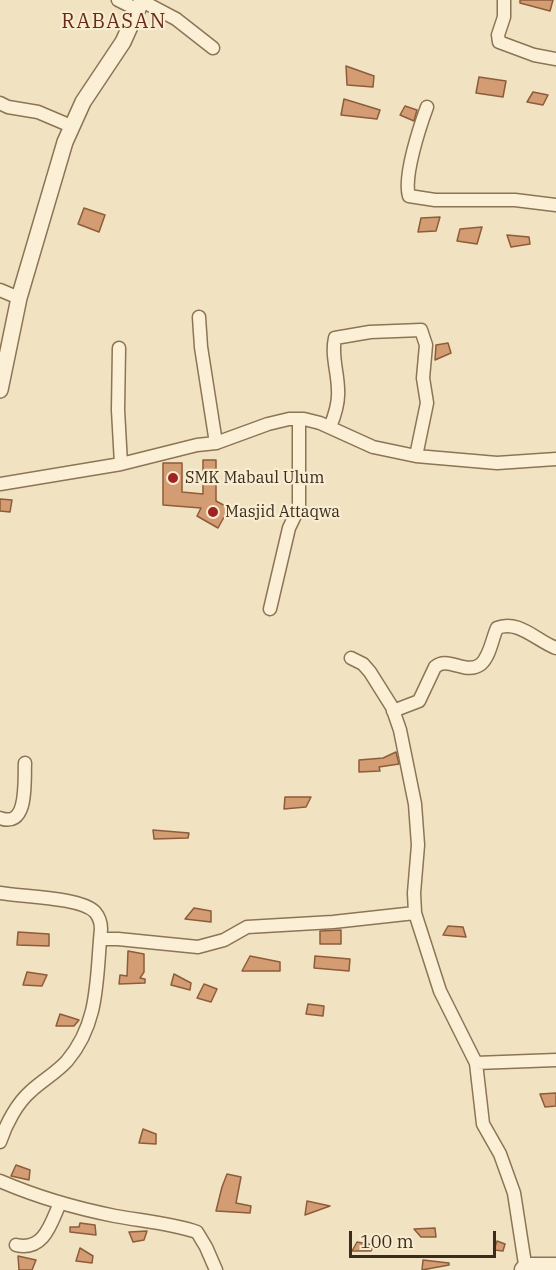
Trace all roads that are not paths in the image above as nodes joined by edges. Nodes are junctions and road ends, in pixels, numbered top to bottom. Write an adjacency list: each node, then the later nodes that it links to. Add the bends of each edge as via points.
1 (118, 0): 3 (street)
2 (504, 0): 5 (street, via 499,42)
3 (141, 4): 4 (street, via 176,19); 8 (street, via 123,42)
4 (213, 48)
5 (556, 59)
6 (0, 103): 8 (street, via 38,112)
7 (427, 107): 9 (street, via 415,145 408,196)
8 (71, 126): 11 (street)
9 (556, 205)
10 (0, 290): 11 (street)
11 (20, 298): 14 (street)
12 (199, 317): 17 (street)
13 (119, 348): 20 (street)
14 (0, 390)
15 (299, 419): 16 (street); 17 (street, via 268,424); 22 (street, via 298,507)
16 (330, 427): 18 (street, via 373,447); 18 (street, via 338,390 335,338 421,330 426,345 423,378 427,403)
17 (216, 443): 20 (street)
18 (416, 456): 19 (street, via 497,463)
19 (556, 459)
20 (121, 464): 21 (street)
21 (0, 484)
22 (270, 609)
23 (556, 648): 25 (street, via 514,626 501,626 481,663 475,667 438,664 419,701)
24 (351, 658): 25 (street, via 370,672)
25 (393, 711): 29 (street, via 415,804)
26 (25, 763): 27 (street, via 23,804 16,817)
27 (0, 818)
28 (0, 893): 30 (street, via 82,905 95,911 101,920)
29 (415, 913): 30 (street, via 247,927 224,940 198,947); 32 (street, via 440,991)
30 (100, 939): 33 (street, via 96,993 91,1021 82,1040 49,1078 30,1092)
31 (556, 1060): 32 (street)
32 (476, 1063): 38 (street, via 483,1124 501,1157 517,1204)
33 (0, 1142)
34 (0, 1181): 35 (street)
35 (60, 1203): 36 (street, via 47,1234 34,1244); 39 (street, via 196,1232)
36 (16, 1245)
37 (556, 1264): 38 (street)
38 (522, 1267)
39 (216, 1270)

